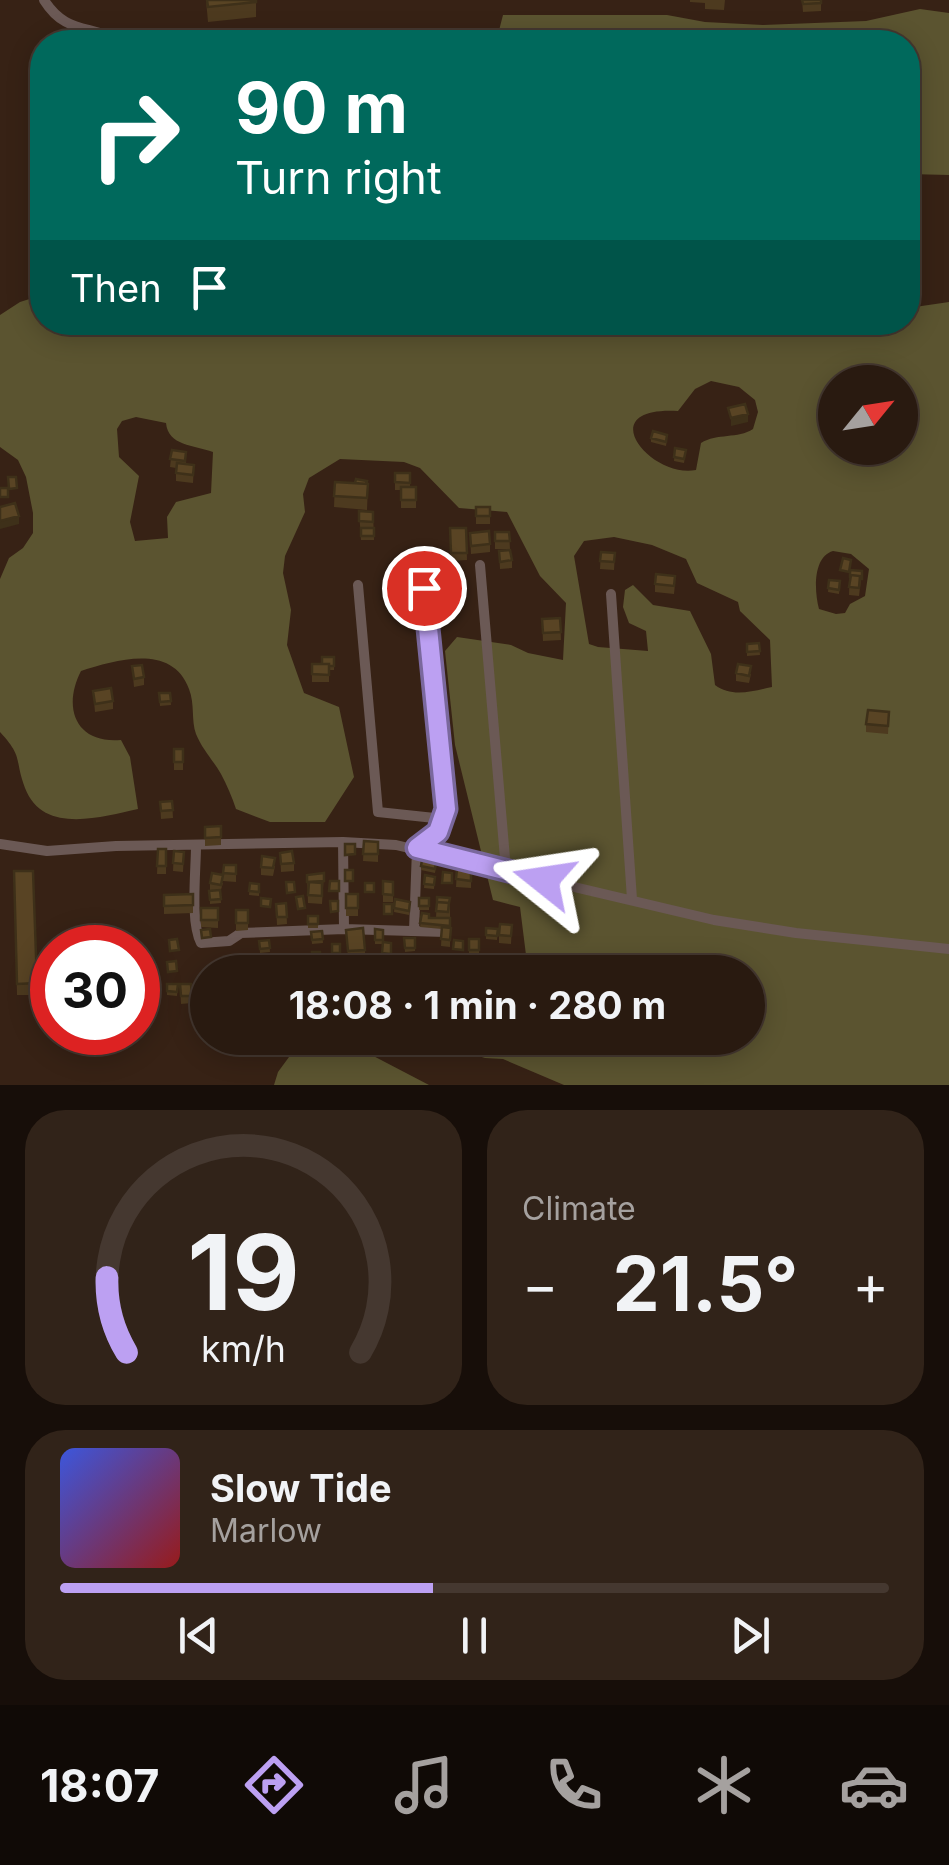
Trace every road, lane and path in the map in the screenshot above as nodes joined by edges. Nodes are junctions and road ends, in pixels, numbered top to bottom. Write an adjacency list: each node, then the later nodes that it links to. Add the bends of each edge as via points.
1 (44, 0): 2 (street, via 68,25)
2 (89, 30)
3 (480, 564): 12 (street)
4 (358, 585): 7 (street, via 378,812)
5 (424, 588): 7 (street)
6 (611, 594): 13 (street)
7 (444, 819): 11 (street)
8 (342, 842): 10 (street); 11 (street); 14 (street)
9 (0, 844): 10 (street, via 47,852)
10 (196, 846): 14 (street, via 199,942)
11 (417, 848): 12 (street); 15 (street)
12 (506, 870): 13 (street)
13 (632, 900): 17 (street, via 780,931)
14 (344, 928): 15 (street)
15 (414, 931): 16 (street)
16 (445, 932)
17 (949, 949)

